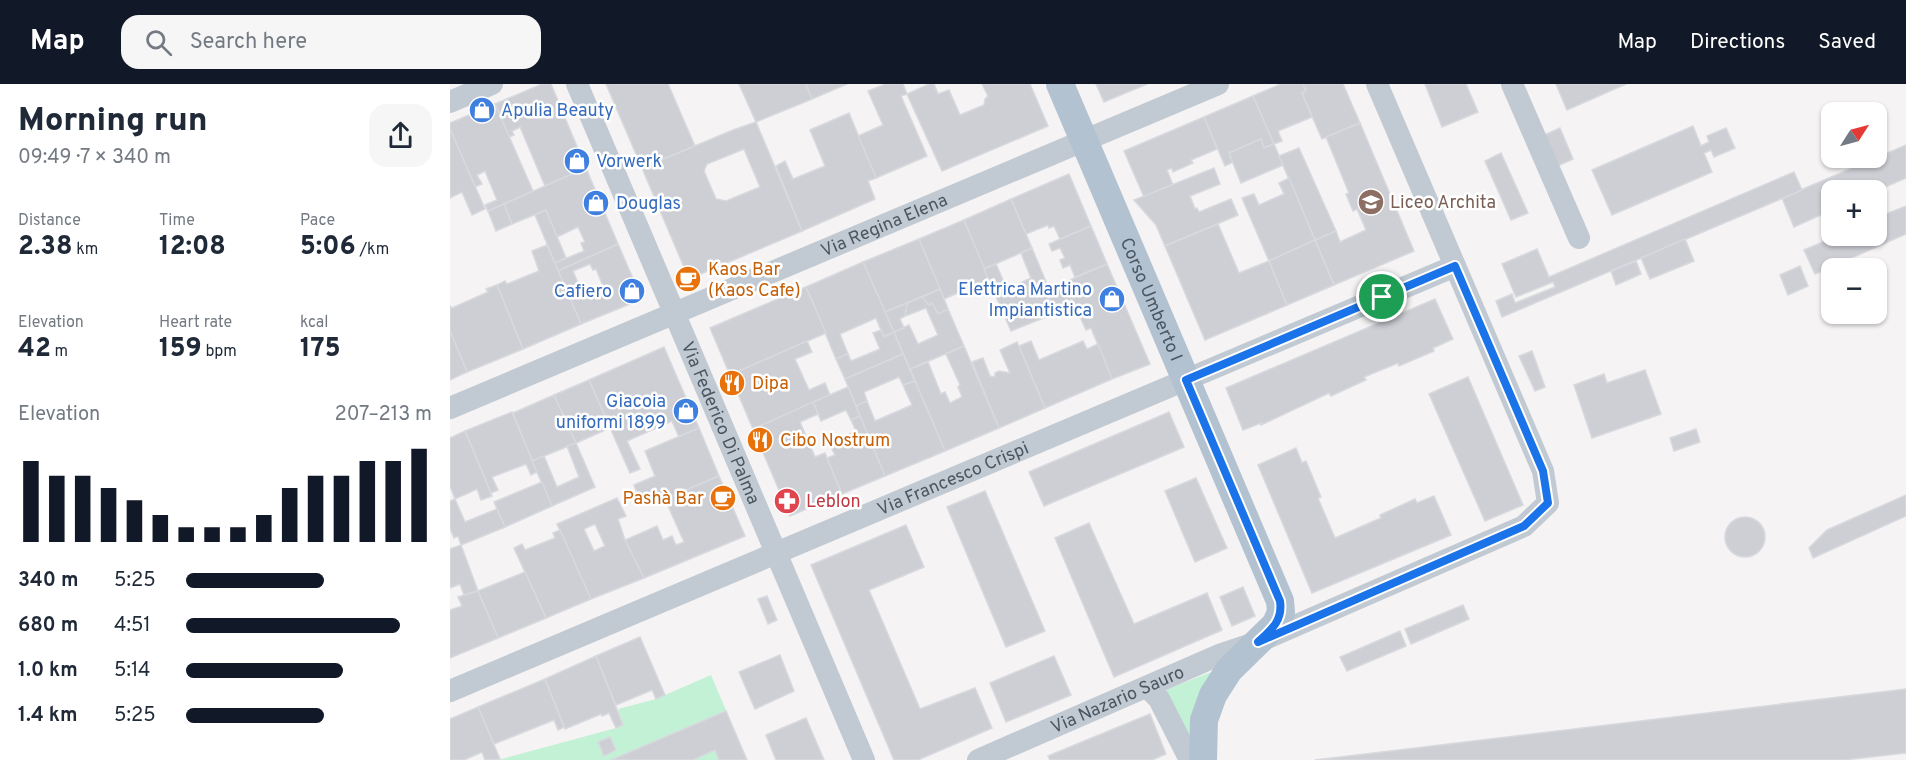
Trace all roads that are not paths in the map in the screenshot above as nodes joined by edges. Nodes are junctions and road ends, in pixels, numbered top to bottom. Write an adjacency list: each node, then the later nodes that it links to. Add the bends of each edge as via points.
1 (492, 84): 7 (street)
2 (577, 84): 11 (street, Via Federico Di Palma)
3 (1060, 84): 8 (main road, Corso Umberto I)
4 (1218, 84): 8 (street, Via Regina Elena)
5 (1377, 84): 10 (street)
6 (1512, 84): 9 (street)
7 (450, 102)
8 (1084, 141): 11 (street, Via Regina Elena); 12 (main road, Corso Umberto I)
9 (1579, 238)
10 (1455, 266): 12 (street, Via Francesco Crispi); 15 (street, Via Nazario Sauro, via 1543,471 1548,503 1524,526)
11 (673, 314): 13 (street, Via Regina Elena); 14 (street, Via Federico Di Palma)
12 (1186, 380): 14 (street, Via Francesco Crispi); 15 (main road, Corso Umberto I, via 1280,601 1278,621)
13 (450, 408)
14 (775, 553): 17 (street, Via Francesco Crispi); 18 (street, Via Federico Di Palma)
15 (1258, 642): 16 (street, Via Nazario Sauro); 21 (main road, Corso Umberto I, via 1229,670 1213,695 1204,720)
16 (1147, 687): 19 (street, Via Nazario Sauro); 20 (street, via 1159,699)
17 (450, 691)
18 (864, 760)
19 (978, 760)
20 (1190, 760)
21 (1203, 760)

